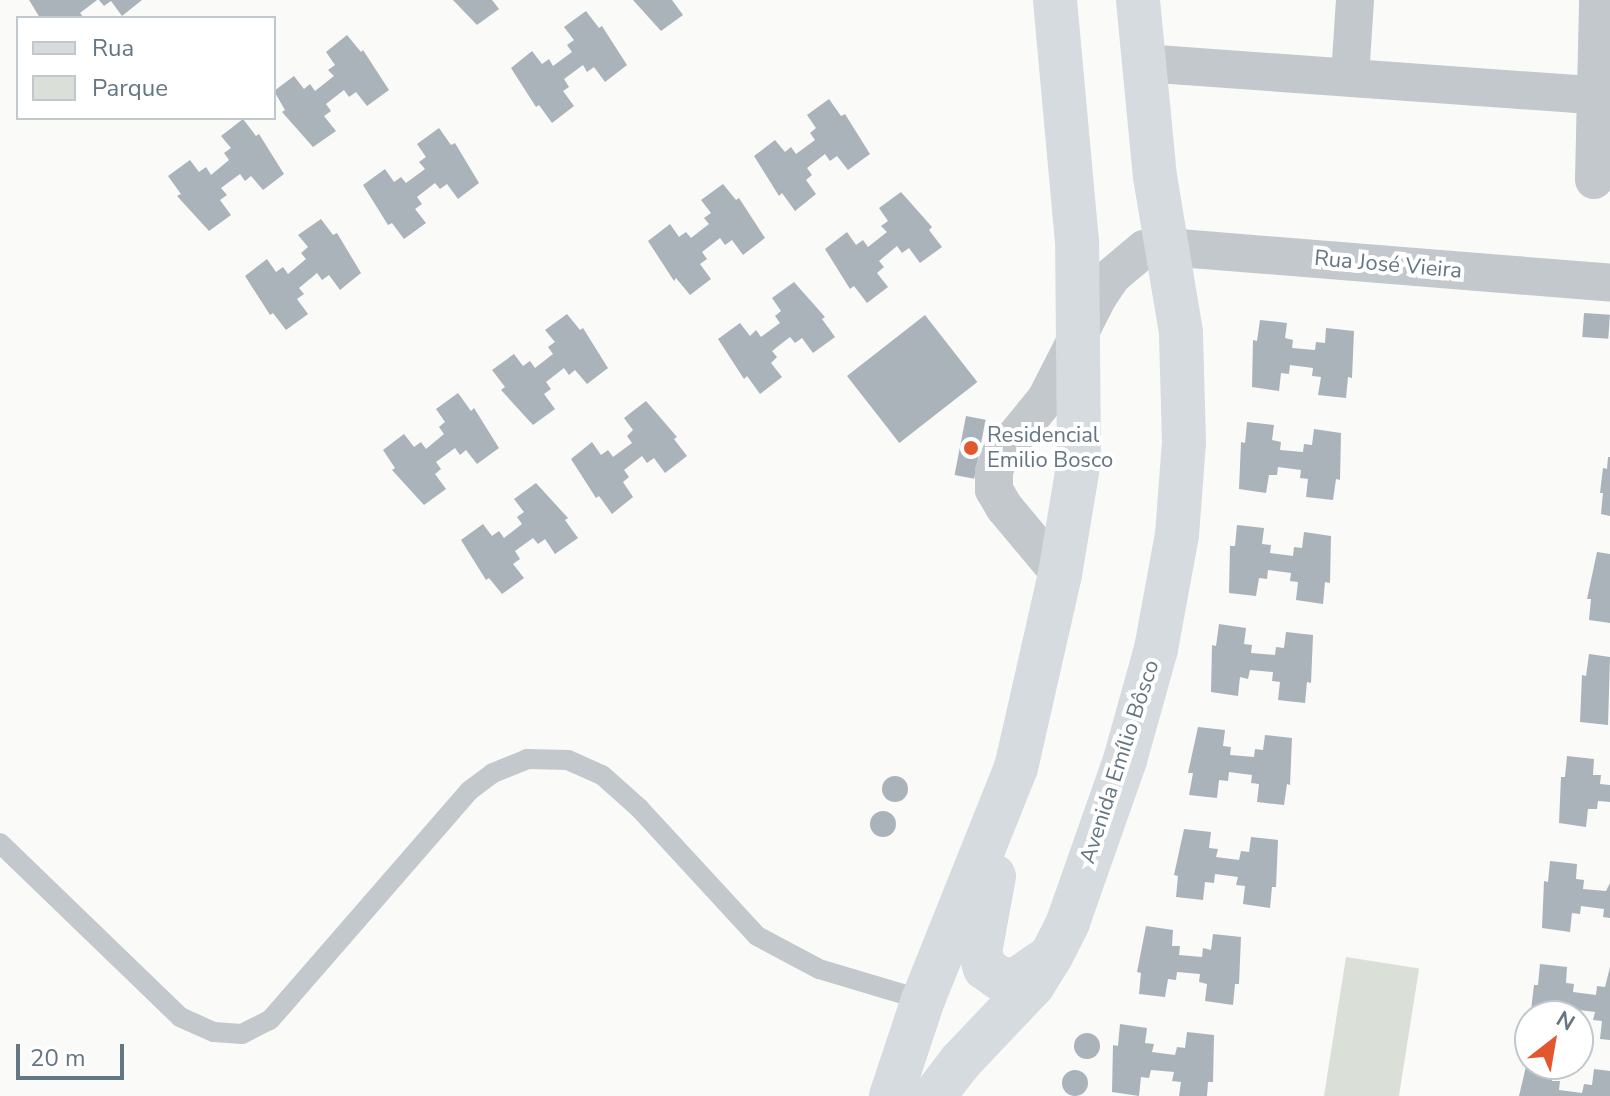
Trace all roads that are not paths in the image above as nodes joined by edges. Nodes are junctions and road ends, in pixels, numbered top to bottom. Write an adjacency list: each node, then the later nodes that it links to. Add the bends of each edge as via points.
1 (1055, 0): 11 (main road, via 1077,242)
2 (1138, 0): 5 (main road, Avenida Emílio Bôsco)
3 (1355, 0): 6 (street)
4 (1598, 0): 7 (street)
5 (1143, 63): 6 (street); 9 (main road, Avenida Emílio Bôsco)
6 (1350, 77): 7 (street)
7 (1594, 95): 8 (street)
8 (1594, 180)
9 (1167, 247): 10 (street, Rua José Vieira); 11 (street, via 1144,249 1126,262 1098,297); 15 (main road, Avenida Emílio Bôsco, via 1181,348 1184,442 1177,535 1156,649 1125,760)
10 (1610, 283)
11 (1078, 336): 12 (main road, via 1079,460); 12 (street, via 1046,399 1000,455 994,471 994,490 1004,507)
12 (1060, 574): 13 (main road)
13 (1016, 768): 15 (main road, via 980,952 985,968 999,978 1016,980); 16 (main road)
14 (0, 843): 16 (lane, via 180,1017 214,1032 242,1034 270,1020 469,791 493,773 527,759 568,760 602,775 639,808 757,936 819,969)
15 (1051, 956): 18 (main road, Avenida Emílio Bôsco, via 1033,985)
16 (923, 1000): 17 (main road)
17 (891, 1096)
18 (934, 1096)

